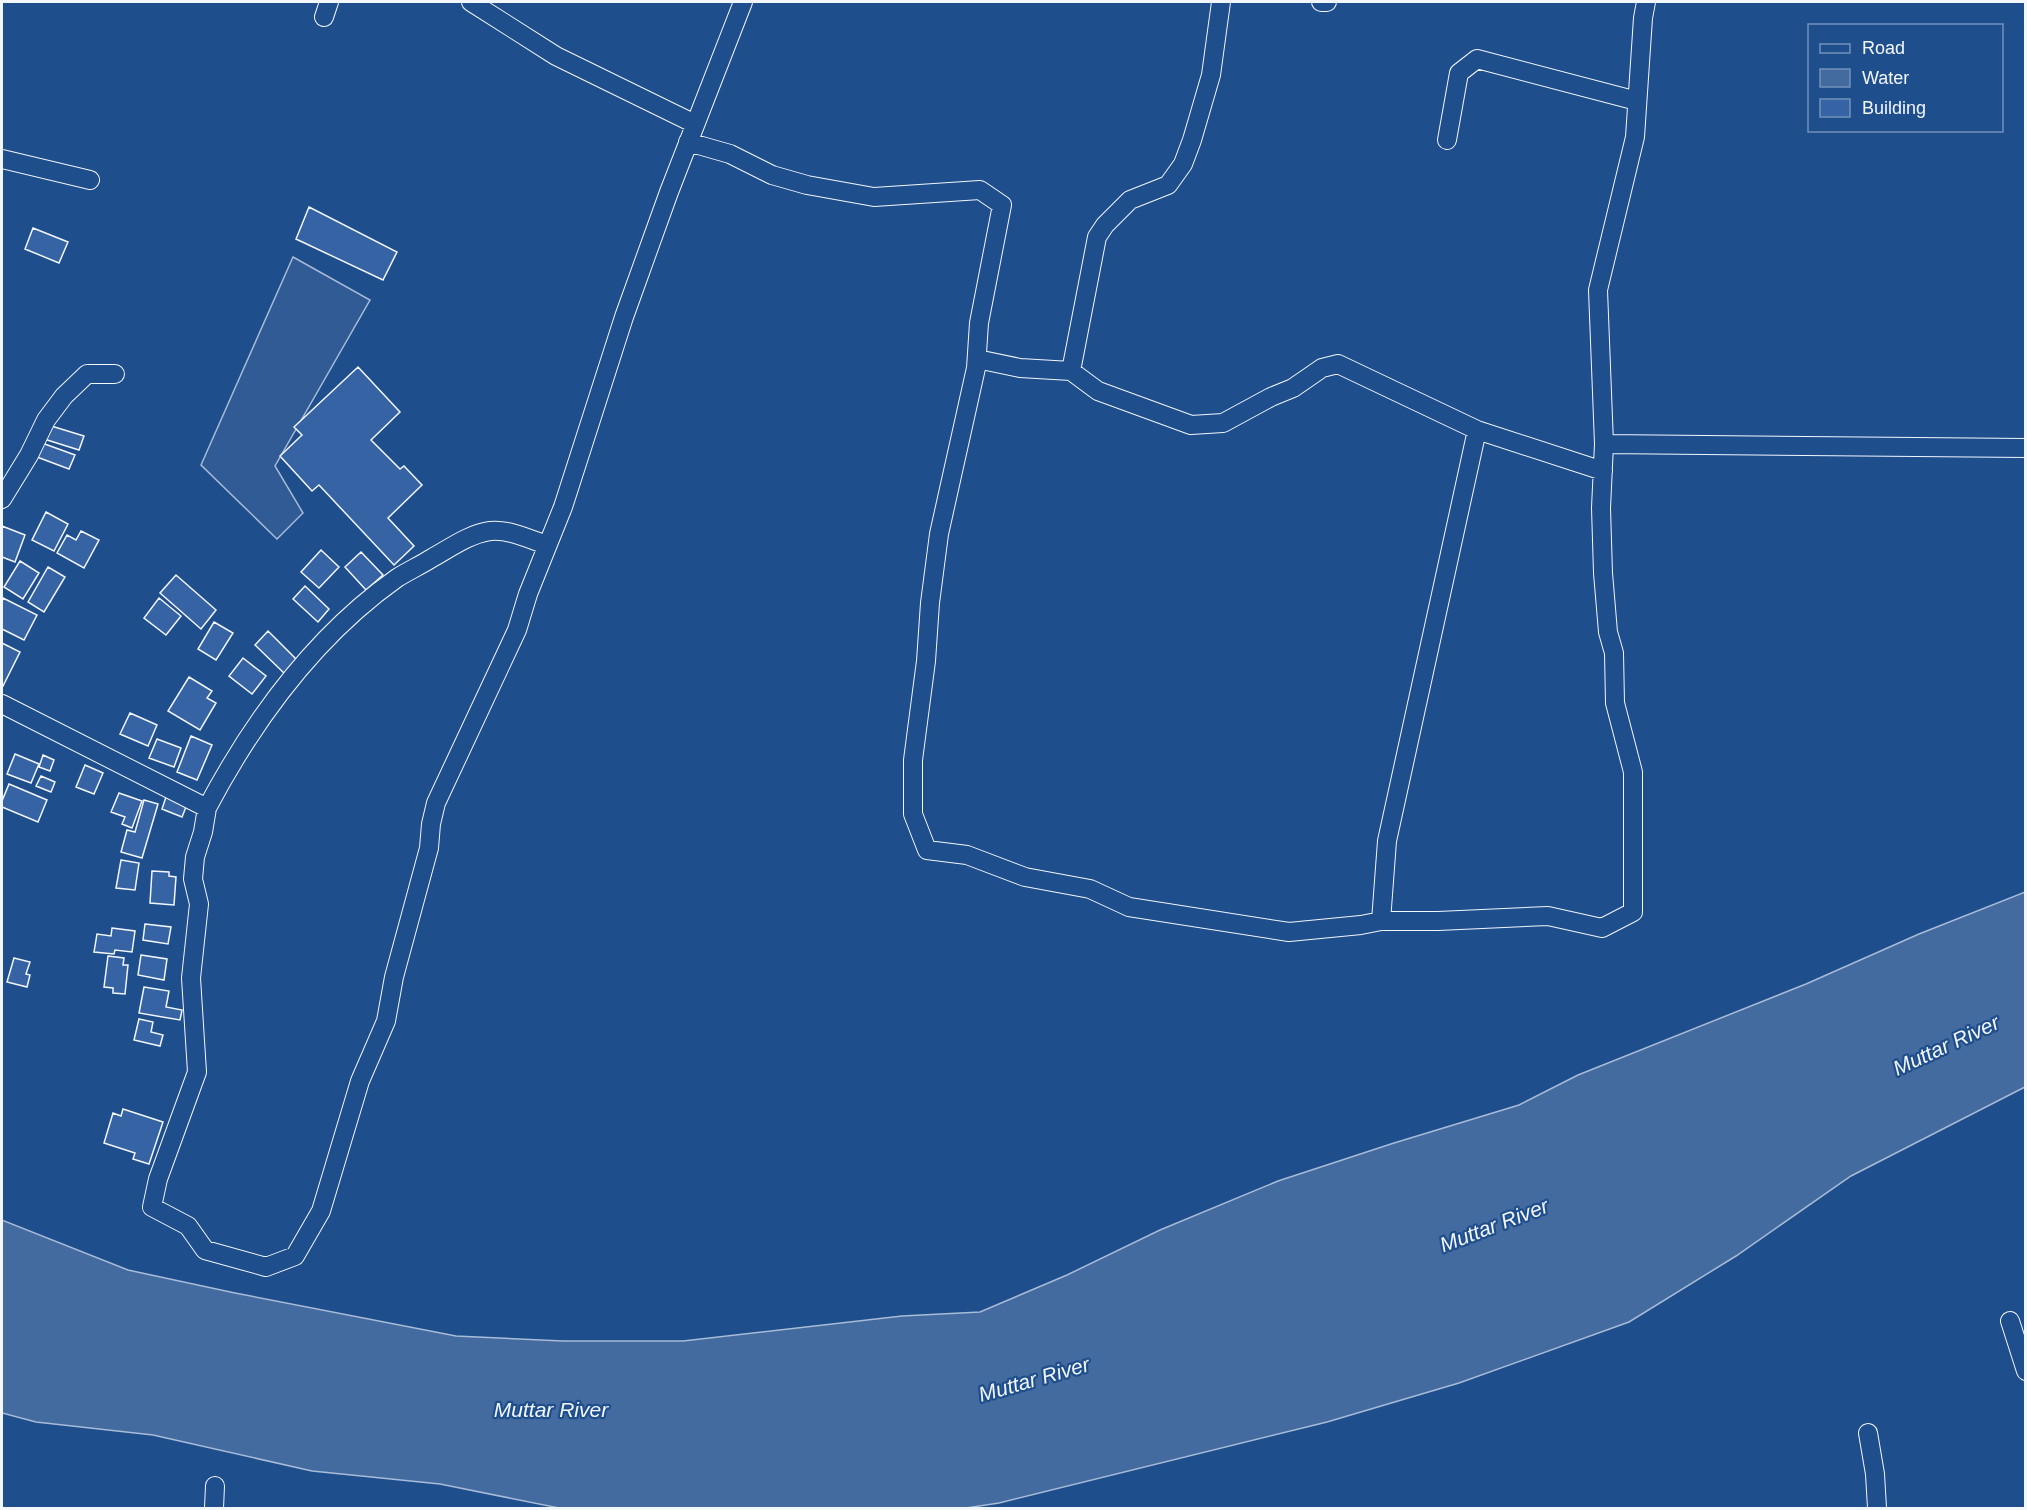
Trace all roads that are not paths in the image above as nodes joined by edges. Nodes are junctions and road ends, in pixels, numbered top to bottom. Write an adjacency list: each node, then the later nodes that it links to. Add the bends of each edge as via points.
1 (471, 2): 6 (street, via 556,56)
2 (743, 2): 6 (street)
3 (1221, 2): 12 (street, via 1211,75 1183,164 1168,185 1130,200 1097,237)
4 (1646, 2): 5 (street)
5 (1637, 101): 7 (street, via 1477,59 1459,73); 15 (street, via 1635,137 1598,290)
6 (695, 124): 8 (street)
7 (1447, 140)
8 (688, 142): 11 (street, via 807,185 874,197 980,190 1002,204 979,323); 19 (street)
9 (2, 159): 10 (street)
10 (90, 180)
11 (977, 359): 12 (street, via 1020,368); 22 (street, via 939,534 913,760 913,814 927,850 967,855 1025,877 1090,890 1129,907 1289,932)
12 (1071, 371): 14 (street, via 1098,392 1191,425 1223,423 1293,388 1322,368 1338,364)
13 (115, 374): 18 (street, via 87,374 64,396 46,420)
14 (1477, 430): 17 (street); 22 (street, via 1387,841)
15 (1604, 444): 16 (street); 17 (street)
16 (2025, 448)
17 (1603, 471): 22 (street, via 1603,573 1608,632 1614,653 1616,702 1632,772 1633,912 1602,928 1548,916)
18 (2, 499)
19 (547, 545): 21 (street, via 512,533 488,531 397,578 332,633 288,683 239,751); 21 (street, via 517,630 436,803 429,848 394,977 386,1022 360,1082 321,1211 295,1256 266,1267 205,1250 188,1226 152,1207 158,1179 197,1072 191,978 199,904 193,879)
20 (2, 704): 21 (street)
21 (207, 808)
22 (1381, 921)
23 (2010, 1321): 24 (street)
24 (2025, 1371)
25 (1868, 1433): 28 (street)
26 (215, 1486): 27 (street)
27 (214, 1509)
28 (1877, 1509)

